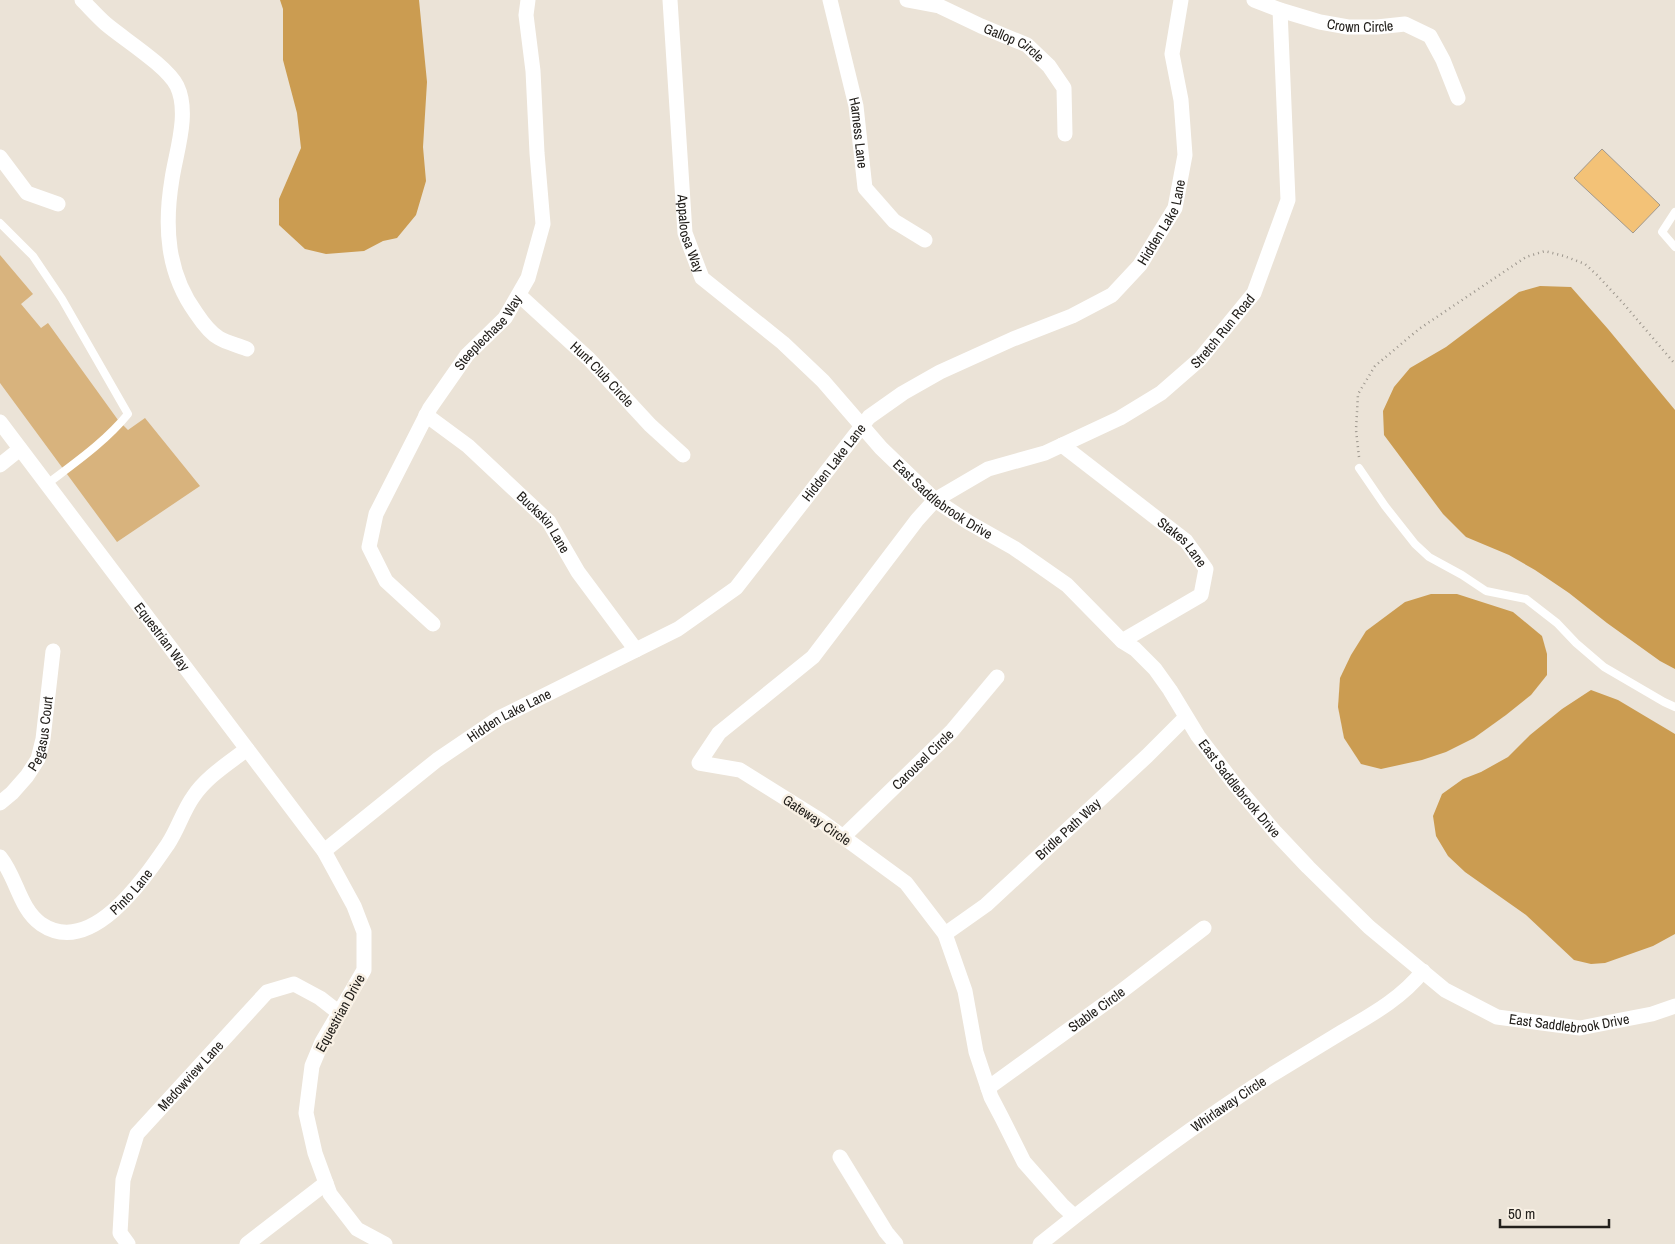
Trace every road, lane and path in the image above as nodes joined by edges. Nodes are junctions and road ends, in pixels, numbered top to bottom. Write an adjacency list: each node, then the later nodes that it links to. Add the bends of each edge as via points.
1 (82, 0): 18 (street, via 169,75 177,87 182,106 181,133 168,208 172,261 184,297 203,323 218,338)
2 (528, 0): 17 (street, Steeplechase Way, via 526,15 543,224 528,278)
3 (670, 0): 22 (street, Appaloosa Way, via 685,233 702,278 783,343 823,381)
4 (830, 0): 15 (street, Harness Lane, via 856,106 865,188 894,222)
5 (907, 0): 10 (street, Gallop Circle, via 939,6 1027,45 1050,66 1064,88)
6 (1181, 0): 22 (street, Hidden Lake Lane, via 1172,54 1185,155 1175,208 1140,265 1112,295 1072,316 940,372 903,393 869,417)
7 (1254, 0): 8 (street, Crown Circle)
8 (1280, 10): 9 (street, Crown Circle, via 1348,27 1377,28 1405,24 1430,36); 23 (street, Stretch Run Road, via 1288,200 1254,293 1200,359 1161,393 1120,418)
9 (1458, 98)
10 (1065, 134)
11 (0, 156): 12 (street, via 27,193)
12 (58, 204)
13 (1675, 212): 16 (lane, via 1662,232)
14 (0, 223): 28 (lane, via 32,256 62,299 128,414 92,450)
15 (925, 240)
16 (1675, 248)
17 (519, 295): 20 (street, Steeplechase Way, via 506,318 467,355); 25 (street, Hunt Club Circle, via 589,359 650,425)
18 (247, 349)
19 (1675, 364): 27 (path, via 1585,264 1546,252 1526,257 1418,329 1375,366 1358,394)
20 (426, 415): 30 (street, Steeplechase Way, via 376,514 369,547 386,581); 32 (street, Buckskin Lane, via 468,446 550,522 578,572)
21 (0, 422): 24 (street, Equestrian Way)
22 (862, 427): 29 (street, East Saddlebrook Drive); 32 (street, Hidden Lake Lane, via 736,588 678,629)
23 (1062, 445): 29 (street, Stretch Run Road, via 988,469); 31 (street, Stakes Lane, via 1186,541 1206,569 1201,595)
24 (20, 449): 26 (street); 28 (street, Equestrian Way)
25 (683, 455)
26 (0, 465)
27 (1359, 468): 35 (lane, via 1385,506 1429,557 1486,591 1526,599 1604,667)
28 (47, 484): 37 (street, Equestrian Way)
29 (935, 500): 31 (street, East Saddlebrook Drive, via 1067,584); 39 (street, Gateway Circle, via 813,657 719,733 699,763 740,770)
30 (433, 624)
31 (1122, 641): 36 (street, East Saddlebrook Drive, via 1155,669)
32 (636, 650): 40 (street, Hidden Lake Lane, via 499,718 437,760)
33 (53, 651): 38 (street, Pegasus Court, via 38,759 27,776)
34 (997, 677): 39 (street, Carousel Circle, via 951,732)
35 (1675, 706)
36 (1186, 717): 43 (street, Bridle Path Way, via 986,905); 44 (street, East Saddlebrook Drive, via 1236,786 1308,867 1369,927)
37 (247, 749): 40 (street, Equestrian Way); 41 (street, Pinto Lane, via 215,774 194,796 169,843 132,892 94,926 75,933 56,932 42,924 30,914)
38 (0, 803)
39 (843, 837): 43 (street, Gateway Circle, via 906,883)
40 (324, 851): 46 (street, Equestrian Drive, via 354,906 364,932 364,970)
41 (0, 857)
42 (1204, 928): 47 (street, Stable Circle)
43 (945, 934): 47 (street, Gateway Circle, via 965,990 976,1052)
44 (1423, 971): 45 (street, East Saddlebrook Drive, via 1445,990 1497,1017 1580,1028 1652,1014); 50 (street, Whirlaway Circle, via 1414,984 1376,1012 1199,1123)
45 (1675, 1006)
46 (338, 1012): 49 (street, Equestrian Drive, via 312,1066 306,1113); 51 (street, Medowview Lane, via 294,984 267,992 137,1134 123,1180 120,1234)
47 (988, 1088): 50 (street, Gateway Circle, via 1024,1162)
48 (840, 1157): 54 (street)
49 (326, 1183): 52 (street); 53 (street, Equestrian Drive, via 330,1194 357,1229)
50 (1074, 1216): 55 (street, Whirlaway Circle)
51 (128, 1244)
52 (247, 1244)
53 (385, 1244)
54 (896, 1244)
55 (1040, 1244)

